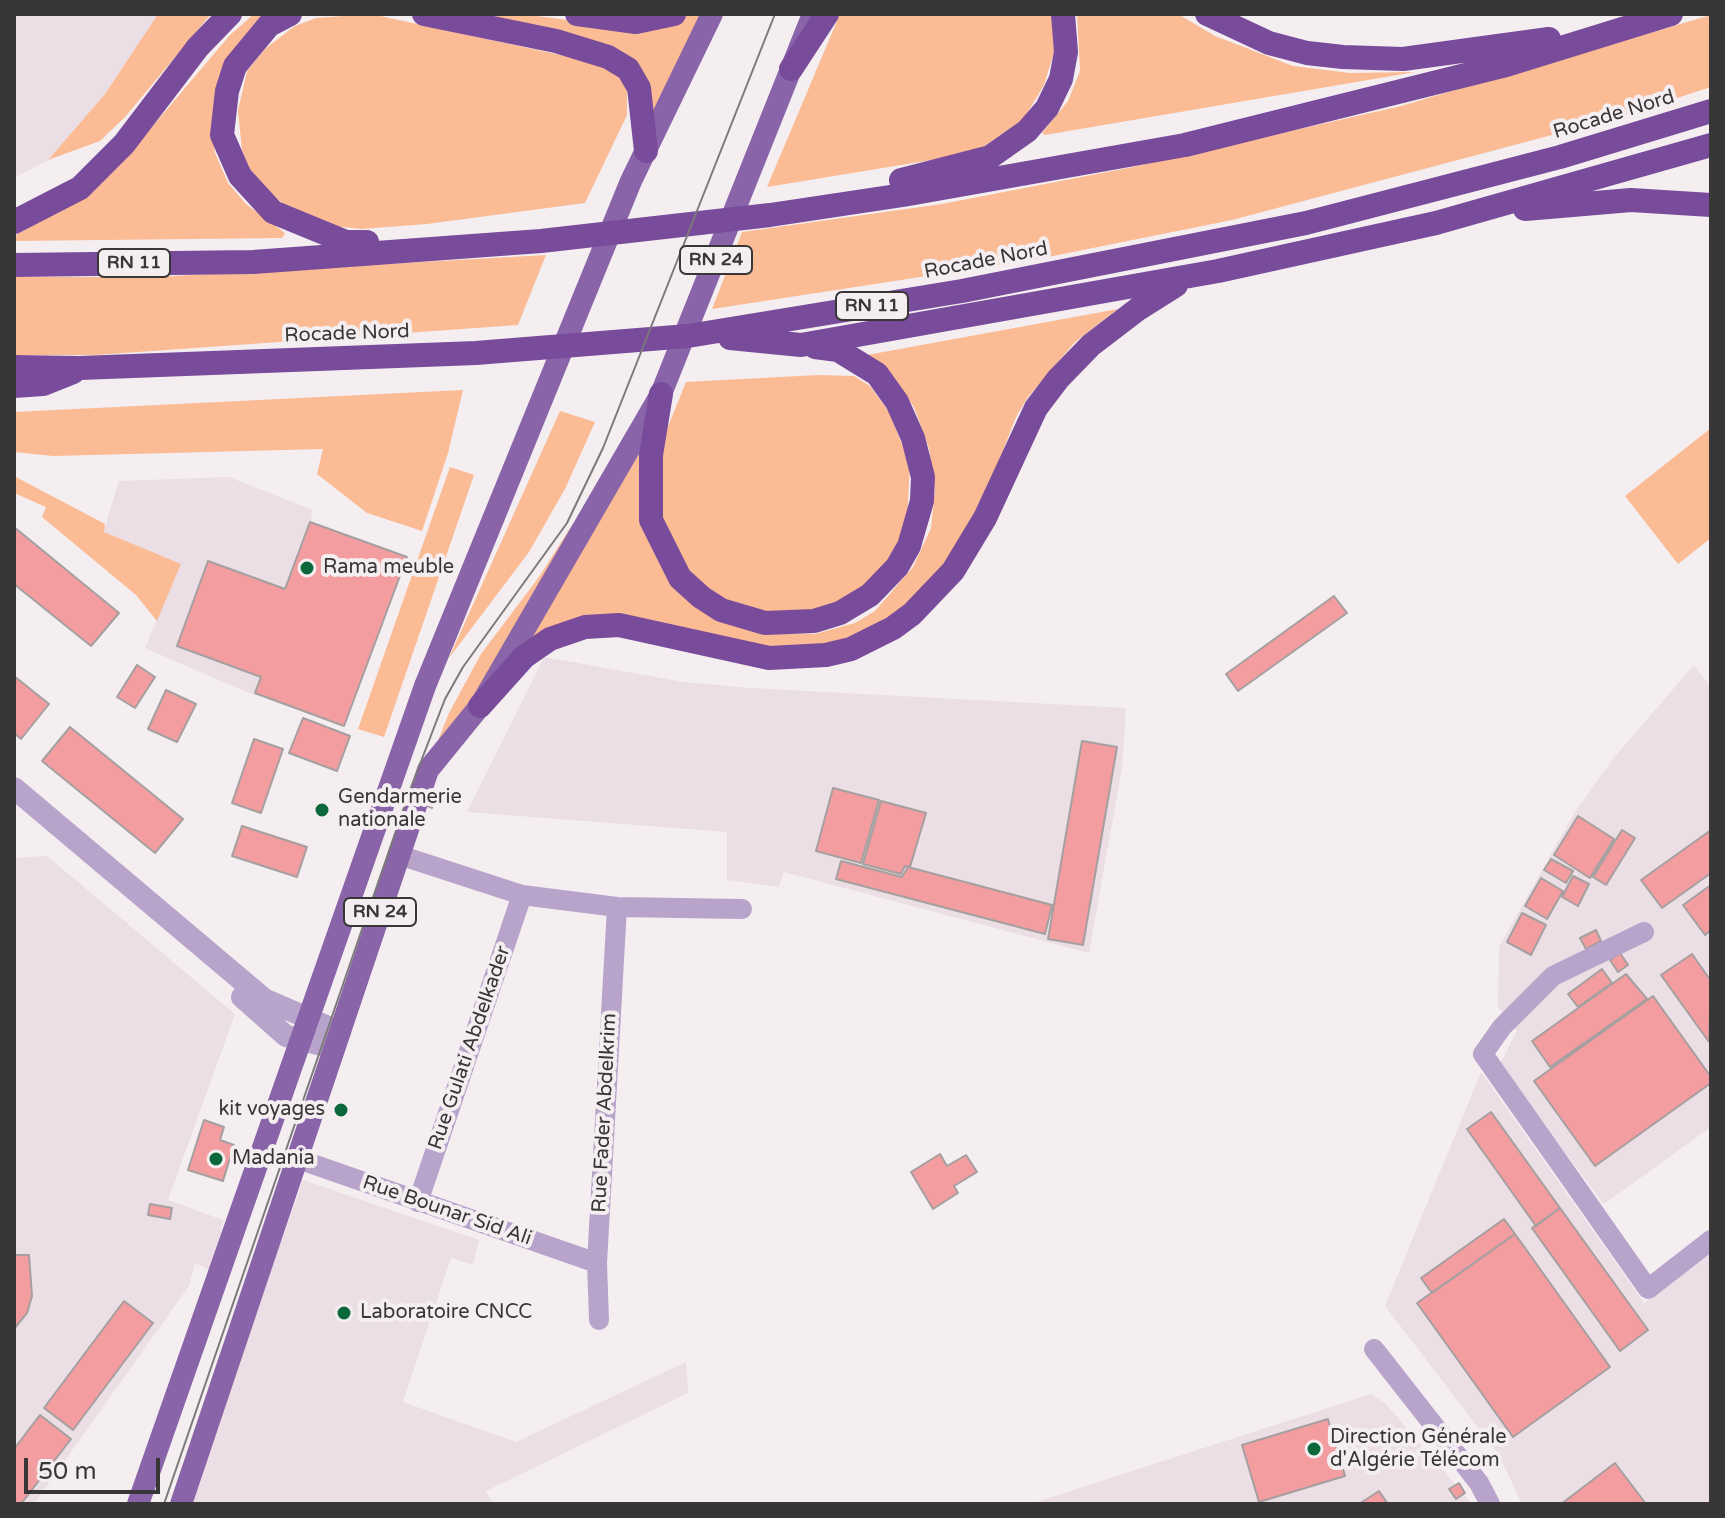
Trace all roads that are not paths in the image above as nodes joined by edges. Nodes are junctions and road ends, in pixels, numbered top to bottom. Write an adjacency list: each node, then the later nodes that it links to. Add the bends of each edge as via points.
1 (230, 14): 19 (highway, via 124,144 80,188)
2 (290, 14): 21 (highway, via 269,25 235,66 223,116 229,155 240,176 273,212 346,242)
3 (424, 14): 16 (highway, via 556,41 628,69 639,88)
4 (577, 14): 5 (highway, via 636,22)
5 (674, 14)
6 (712, 14): 16 (main road, RN 24)
7 (813, 14): 13 (main road, RN 24)
8 (827, 14): 13 (highway)
9 (1063, 14): 18 (highway, via 1066,52 1047,108 990,157)
10 (1207, 14): 11 (highway, via 1269,43 1307,53 1403,59 1561,37)
11 (1657, 14)
12 (1671, 14): 18 (highway, RN 11, via 1506,65 1185,145)
13 (791, 69): 29 (main road, RN 24)
14 (1711, 111): 24 (highway, Rocade Nord / RN 11, via 1560,157 1306,223 962,291)
15 (1711, 145): 20 (highway)
16 (646, 151): 38 (main road, RN 24, via 425,686)
17 (1711, 205): 20 (highway, via 1631,200)
18 (770, 215): 21 (highway, RN 11)
19 (14, 222)
20 (1436, 223): 23 (highway)
21 (541, 241): 22 (highway, RN 11, via 253,262)
22 (14, 265)
23 (1218, 271): 25 (highway); 30 (highway, via 1178,284 1138,309 1058,379 1036,408 985,518 953,571 893,628 838,652 769,658 619,625 585,627 550,639 524,657)
24 (695, 335): 25 (highway); 27 (highway, Rocade Nord / RN 11, via 476,353)
25 (801, 345): 29 (highway, via 838,350 877,374 902,414 923,477 918,524 897,567 870,595 840,613 814,621 765,623 721,610 680,578 651,520 651,455)
26 (14, 367): 27 (highway, Rocade Nord / RN 11)
27 (80, 368): 28 (highway, via 43,384)
28 (14, 386)
29 (661, 394): 30 (main road, RN 24)
30 (480, 706): 33 (main road, RN 24, via 428,770)
31 (14, 788): 38 (street)
32 (14, 801): 38 (street, via 274,1028)
33 (399, 855): 34 (street); 39 (main road, RN 24)
34 (522, 895): 35 (street); 41 (street, Rue Gulati Abdelkader)
35 (617, 907): 36 (street); 43 (street, Rue Fader Abdelkrim)
36 (742, 909)
37 (1644, 932): 42 (street, via 1553,976 1483,1054 1648,1289)
38 (303, 1029): 39 (street); 46 (main road, RN 24)
39 (337, 1040): 40 (main road, RN 24)
40 (298, 1159): 41 (street, Rue Bounar Sid Ali); 47 (main road, RN 24)
41 (418, 1202): 43 (street, Rue Bounar Sid Ali)
42 (1711, 1240)
43 (597, 1263): 44 (street, Rue Fader Abdelkrim)
44 (599, 1320)
45 (1374, 1349): 48 (street)
46 (138, 1504)
47 (181, 1504)
48 (1490, 1504)

